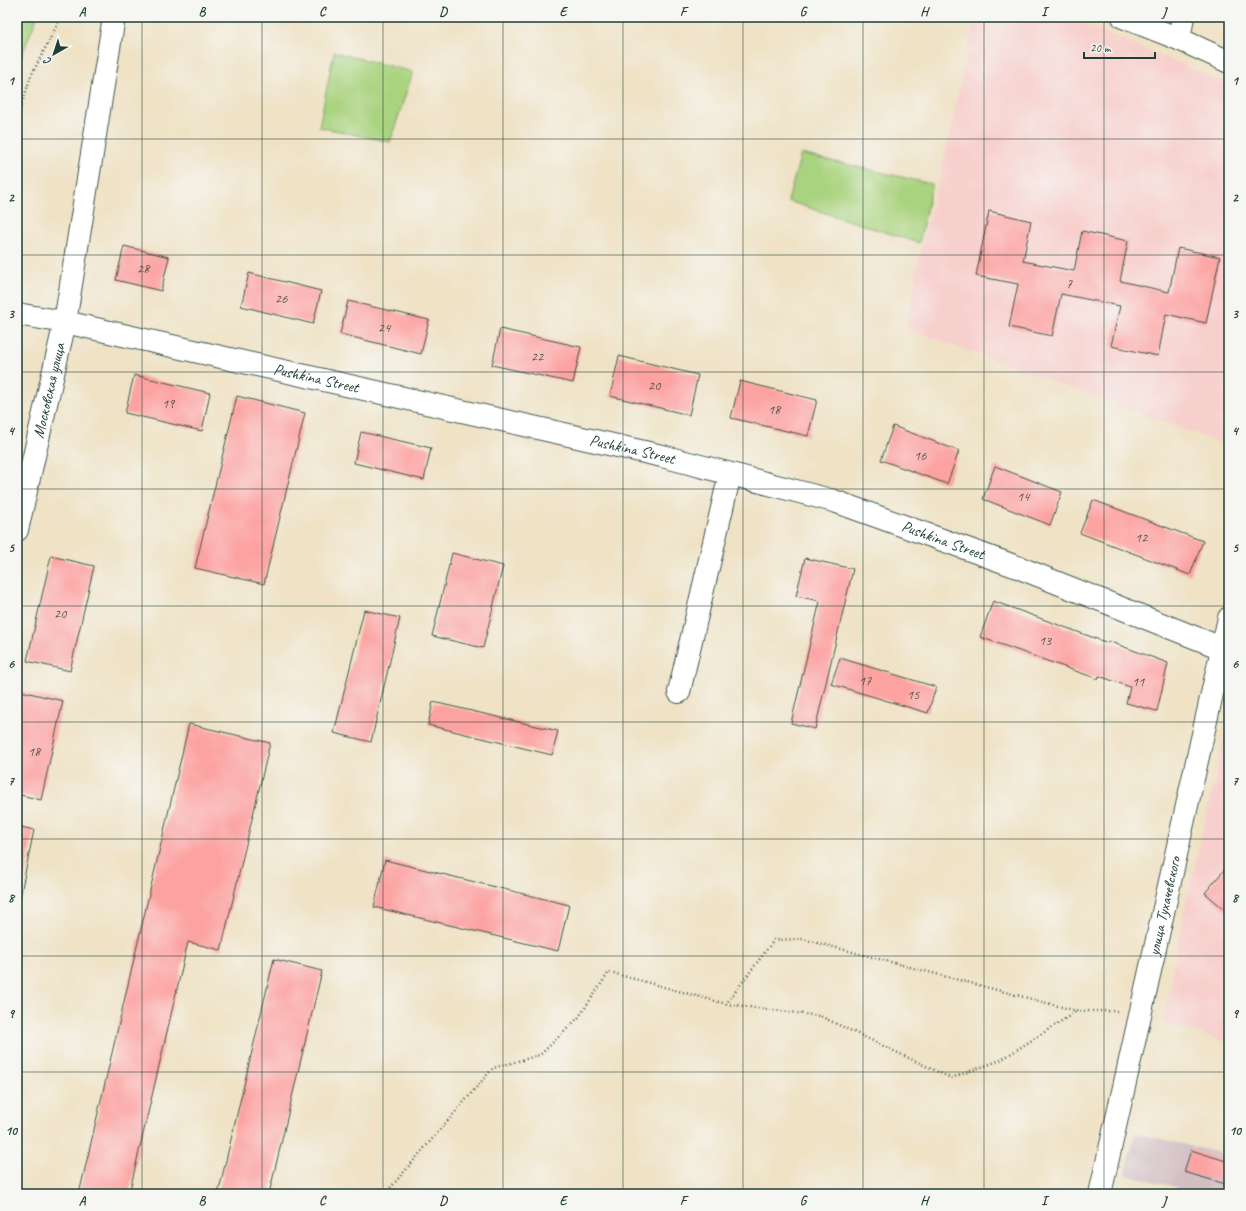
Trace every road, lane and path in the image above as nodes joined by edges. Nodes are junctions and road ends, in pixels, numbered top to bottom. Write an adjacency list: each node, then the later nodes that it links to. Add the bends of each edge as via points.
1 (61, 17): 7 (path, via 31,76)
2 (114, 17): 9 (street, Московская улица)
3 (1123, 17): 5 (street)
4 (1183, 17): 5 (street)
5 (1179, 39): 6 (street)
6 (1229, 62)
7 (17, 119)
8 (17, 314): 9 (street, Pushkina Street)
9 (65, 322): 10 (street, Pushkina Street, via 662,456); 11 (street, Московская улица)
10 (730, 474): 13 (street, Pushkina Street, via 834,501 1020,568); 14 (street)
11 (17, 530)
12 (1229, 618): 13 (street, улица Тухачевского)
13 (1226, 650): 17 (street, улица Тухачевского)
14 (679, 692)
15 (726, 1004): 16 (path, via 820,1016 952,1078 1001,1060); 16 (path, via 774,940 803,939); 18 (path, via 609,972 579,1017 540,1055 493,1068)
16 (1077, 1011): 17 (path)
17 (1141, 1012): 19 (street, улица Тухачевского)
18 (385, 1194)
19 (1100, 1194)

